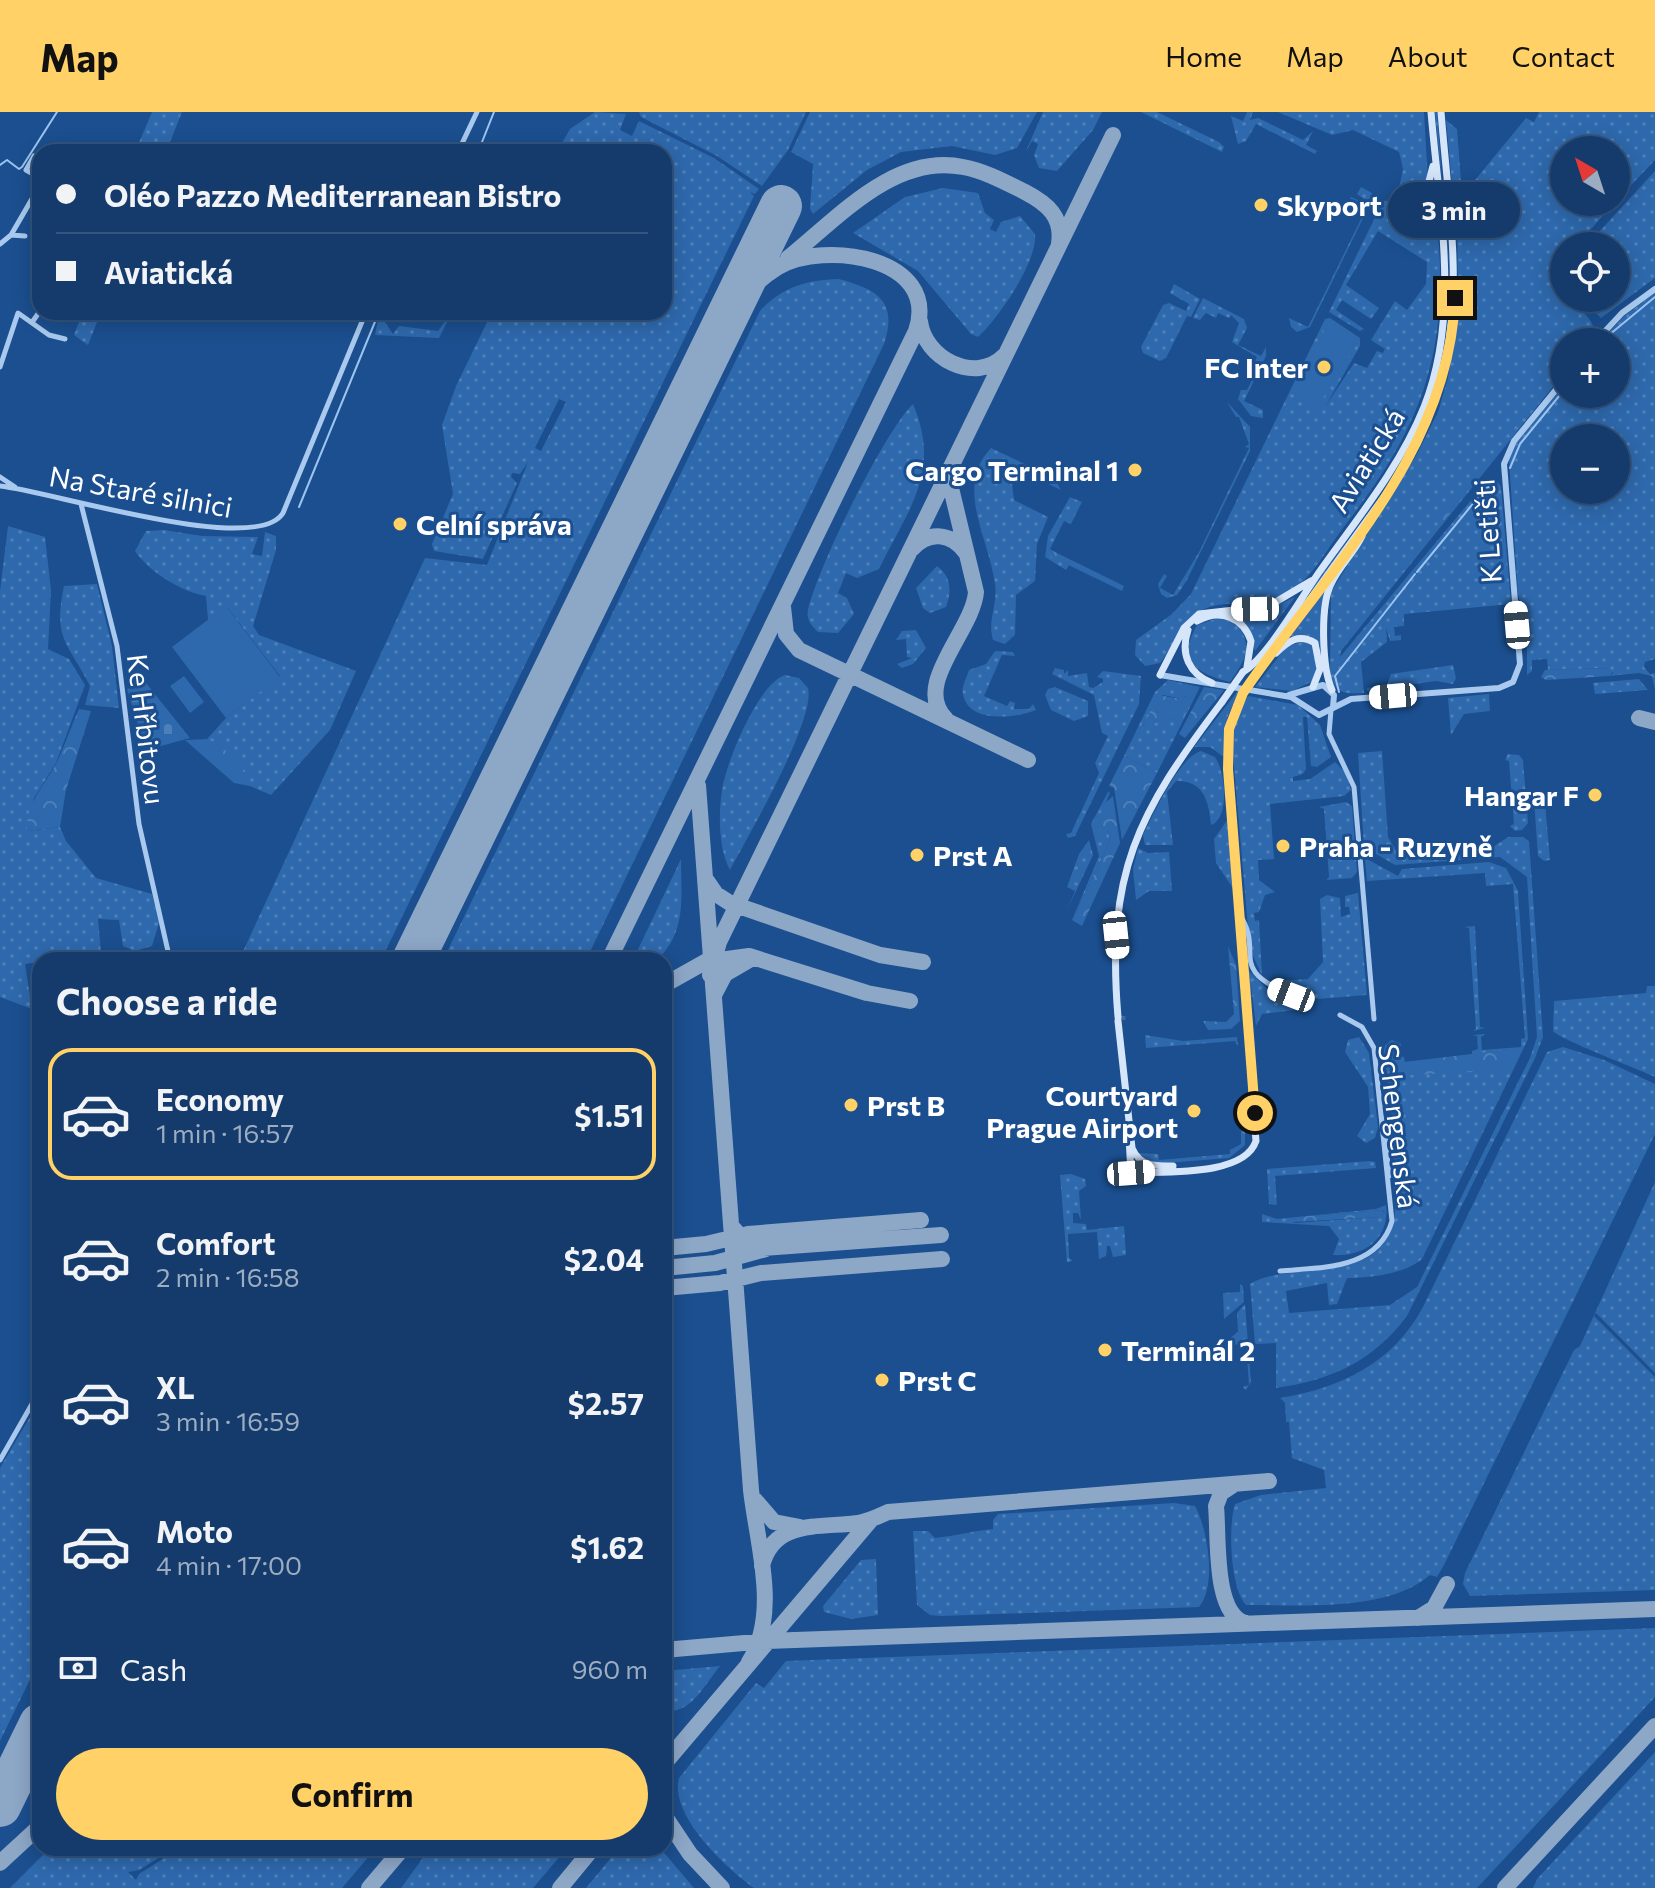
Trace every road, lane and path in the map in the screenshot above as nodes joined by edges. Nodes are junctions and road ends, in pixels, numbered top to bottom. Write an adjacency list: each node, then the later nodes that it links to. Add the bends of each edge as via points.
1 (477, 112): 4 (street)
2 (1431, 112): 5 (main road, Aviatická)
3 (1441, 112): 22 (main road, Aviatická, via 1454,274 1449,354 1424,431)
4 (462, 144)
5 (1435, 156): 7 (main road, via 1428,185); 23 (main road, Aviatická, via 1445,304 1432,384 1394,464)
6 (32, 199): 8 (street)
7 (1412, 199)
8 (11, 235): 9 (street); 10 (street)
9 (25, 236)
10 (0, 244)
11 (1655, 289): 14 (street)
12 (363, 320): 21 (street, Na Staré silnici, via 281,517 273,524 238,529)
13 (33, 321): 15 (street, via 49,335); 16 (street, via 18,313)
14 (1608, 328)
15 (65, 339)
16 (0, 367)
17 (1550, 397): 32 (street, K Letišti, via 1514,441 1504,464 1517,676 1499,688)
18 (0, 477): 20 (street)
19 (0, 486): 20 (street, Na Staré silnici)
20 (16, 488): 21 (street, Na Staré silnici)
21 (81, 504): 38 (street, Ke Hřbitovu, via 117,646 139,824)
22 (1370, 518): 25 (main road, Aviatická); 30 (main road, via 1327,595 1326,670)
23 (1315, 578): 26 (main road, Aviatická); 27 (main road, via 1276,604 1195,616)
24 (1188, 630): 26 (main road, via 1210,615 1236,619 1252,647); 27 (main road); 28 (main road, via 1187,660 1195,673)
25 (1263, 665): 29 (main road, via 1290,641 1310,639 1320,651 1319,675); 37 (main road, Aviatická, bridge, via 1237,705 1229,729)
26 (1243, 672): 42 (main road, Aviatická, bridge, via 1144,817 1120,894 1116,935)
27 (1160, 675): 28 (street, K Letišti)
28 (1212, 683): 31 (street, K Letišti)
29 (1311, 688): 30 (street, K Letišti, via 1323,685); 31 (street, K Letišti); 33 (street, via 1305,699)
30 (1332, 691): 32 (street, K Letišti); 34 (street)
31 (1286, 696): 33 (street, K Letišti)
32 (1356, 699): 34 (street, K Letišti)
33 (1308, 709): 35 (street, K Letišti)
34 (1332, 709): 35 (street, K Letišti); 36 (street)
35 (1316, 714): 36 (street)
36 (1328, 728): 41 (street, via 1354,784)
37 (1239, 915): 39 (street, via 1246,924 1255,972); 43 (main road, Aviatická, via 1256,1139 1252,1152 1235,1164)
38 (169, 952)
39 (1292, 995)
40 (1340, 1015): 44 (street, Schengenská, via 1362,1027 1374,1045 1392,1221 1372,1252 1340,1264)
41 (1374, 1019)
42 (1129, 1137): 43 (main road, Aviatická, via 1142,1162); 43 (main road, via 1131,1173)
43 (1187, 1169)
44 (1280, 1271)
45 (32, 1404): 46 (street)
46 (0, 1460)

